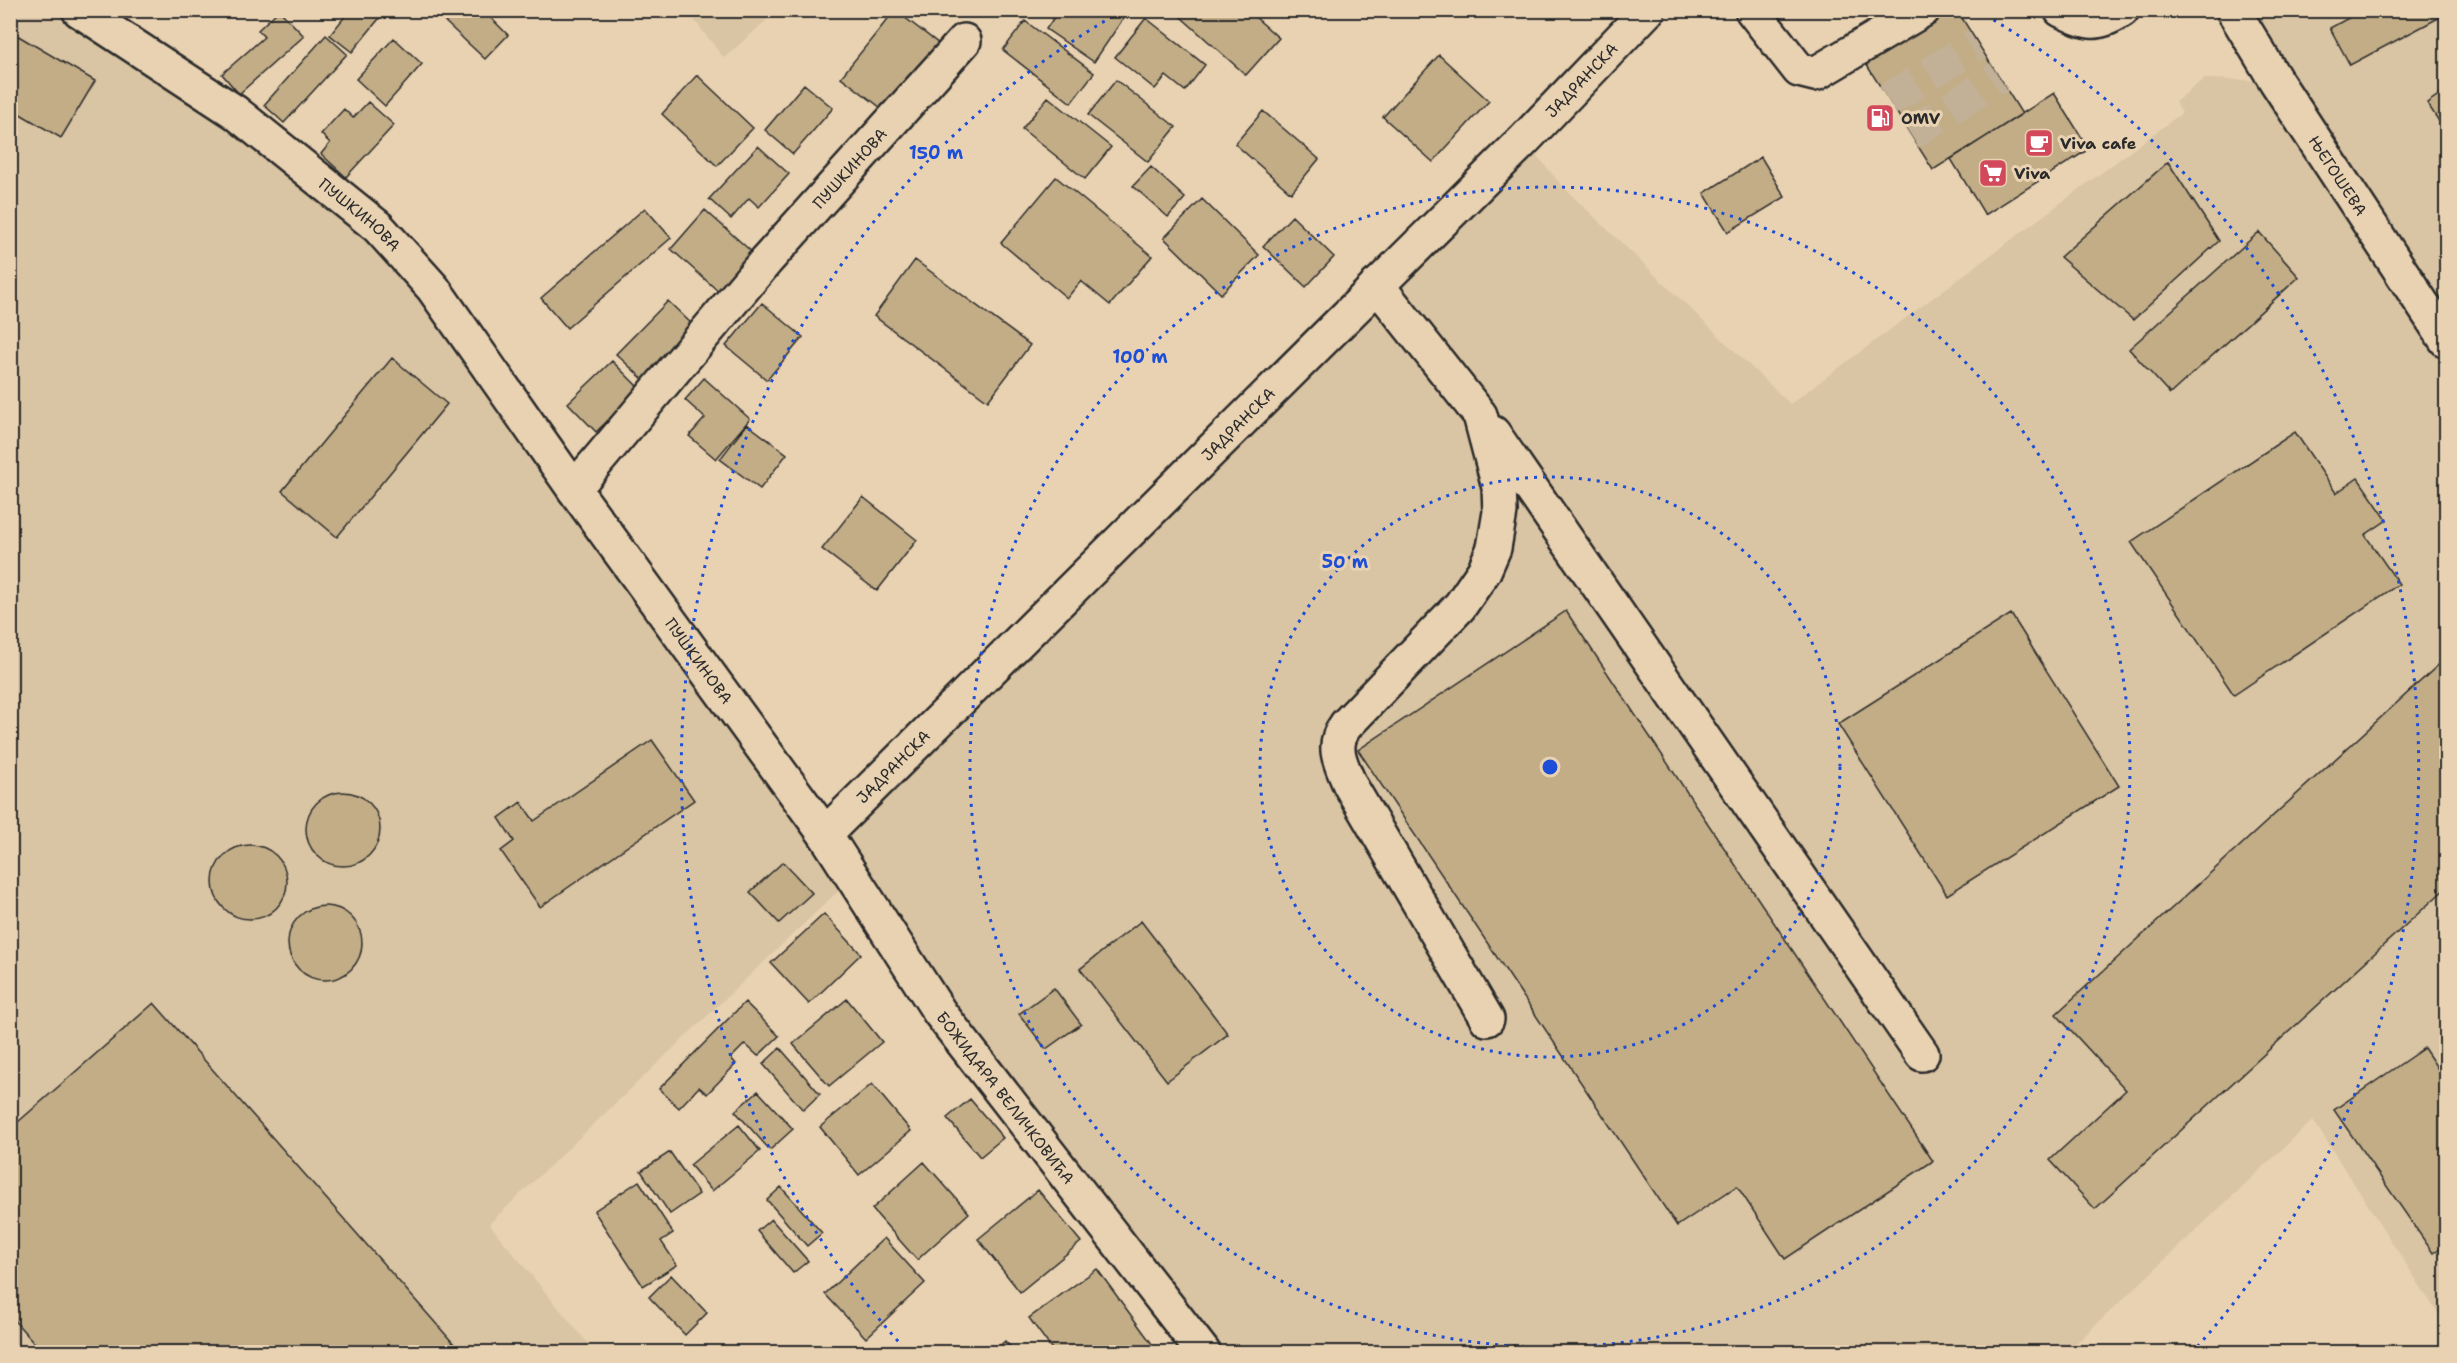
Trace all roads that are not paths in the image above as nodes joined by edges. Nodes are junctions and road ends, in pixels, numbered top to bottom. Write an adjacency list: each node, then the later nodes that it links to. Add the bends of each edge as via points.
1 (79, 10): 12 (street, ПУШКИНОВА, via 235,112 378,227 433,288)
2 (1648, 10): 9 (street, ЈАДРАНСКА)
3 (1752, 10): 4 (street, via 1799,70 1815,74)
4 (1923, 10)
5 (2061, 10): 6 (street, via 2088,23 2108,19)
6 (2122, 10)
7 (2234, 10): 10 (street, ЊЕГОШЕВА, via 2276,81)
8 (964, 41): 12 (street, ПУШКИНОВА, via 766,261)
9 (1377, 285): 11 (street); 13 (street, ЈАДРАНСКА)
10 (2446, 340)
11 (1480, 415): 14 (street, via 1499,487 1500,512 1494,548 1484,572 1460,606 1346,725 1337,749 1350,785); 15 (street)
12 (574, 489): 13 (street, ПУШКИНОВА)
13 (825, 834): 16 (street, БОЖИДАРА ВЕЛИЧКОВИЋА, via 940,1013)
14 (1487, 1019)
15 (1922, 1054)
16 (1203, 1353)

